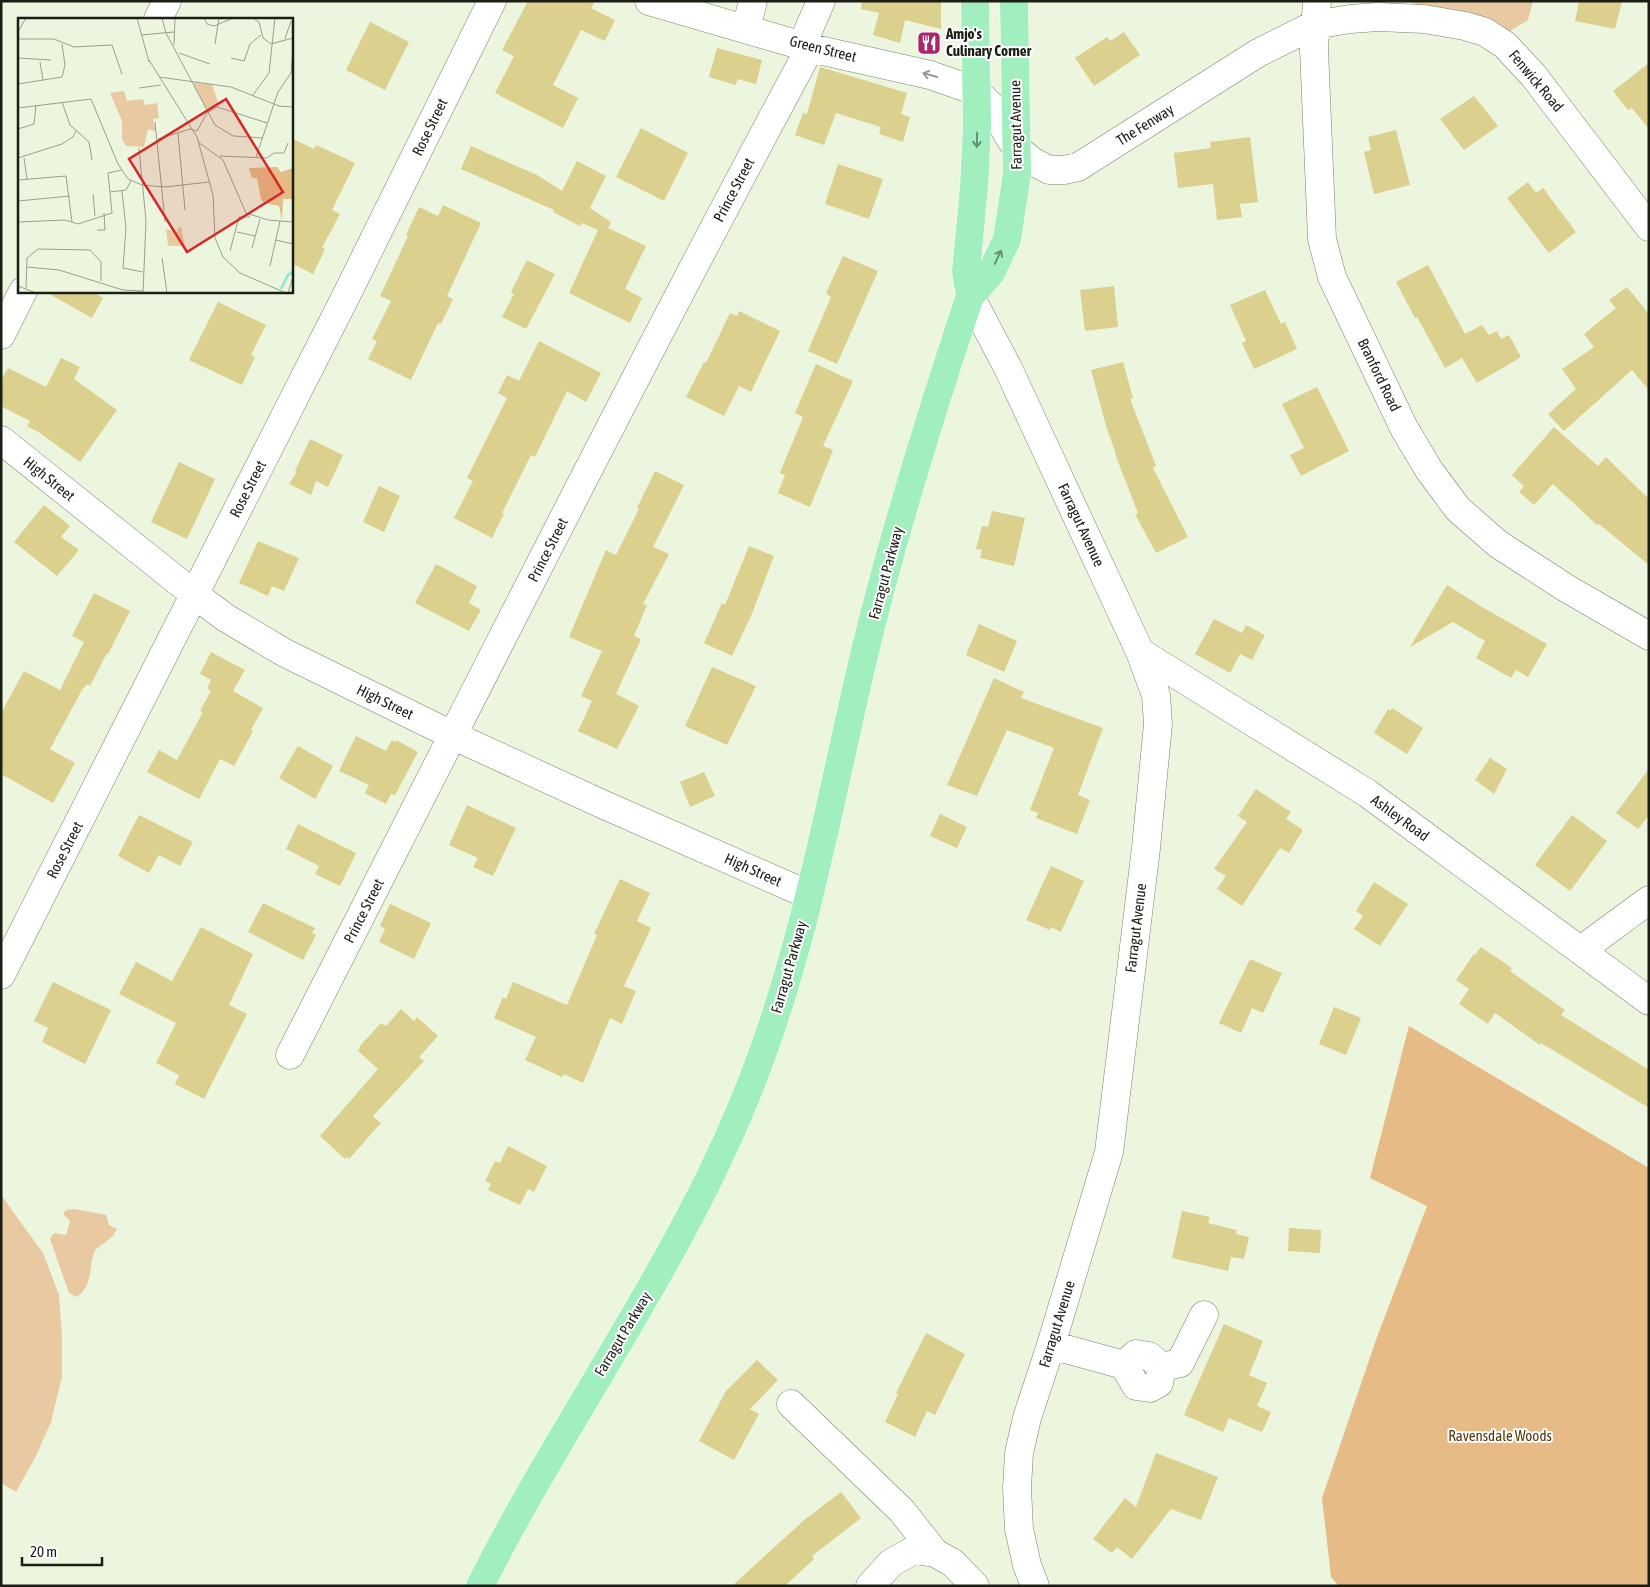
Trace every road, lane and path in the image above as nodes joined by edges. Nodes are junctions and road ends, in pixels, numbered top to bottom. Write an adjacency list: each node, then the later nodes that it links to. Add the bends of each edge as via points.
1 (167, 1): 9 (street)
2 (492, 1): 19 (street, Rose Street)
3 (649, 1): 10 (street, Green Street)
4 (753, 1): 10 (street)
5 (821, 1): 11 (street, Prince Street)
6 (974, 1): 12 (main road, Farragut Avenue)
7 (1014, 1): 13 (main road, Farragut Avenue)
8 (1316, 13): 13 (street, The Fenway, via 1078,167 1049,170); 14 (street, Fenwick Road, via 1350,19 1424,19 1484,32 1505,45 1533,75); 20 (street, Branford Road, via 1314,49 1322,239 1332,277 1404,428 1458,509 1498,544)
9 (158, 18)
10 (746, 29): 11 (street, Green Street)
11 (806, 46): 12 (street, Green Street, one-way to 11, via 930,74); 22 (street, Prince Street)
12 (984, 98): 13 (street, The Fenway); 16 (main road, Farragut Avenue, one-way to 16, via 966,271)
13 (1016, 148): 16 (main road, Farragut Avenue, one-way to 13, via 991,273 1007,239 1017,174)
14 (1649, 226)
15 (22, 292): 17 (street)
16 (970, 296): 21 (street, Farragut Avenue, via 1008,368); 23 (main road, Farragut Parkway, via 904,506 878,601)
17 (1, 335)
18 (1, 440): 19 (street, High Street)
19 (195, 594): 22 (street, High Street, via 226,618 285,654); 26 (street, Rose Street)
20 (1649, 636)
21 (1140, 652): 25 (street, Ashley Road, via 1367,793); 30 (street, Farragut Avenue, via 1156,695 1158,724 1109,1152)
22 (452, 735): 23 (street, High Street); 28 (street, Prince Street)
23 (809, 895): 33 (main road, Farragut Parkway, via 771,1030 718,1164 675,1245 549,1458)
24 (1649, 900): 25 (street)
25 (1581, 950): 27 (street, Ashley Road)
26 (1, 975)
27 (1649, 1001)
28 (290, 1055)
29 (1204, 1315): 30 (street, via 1180,1363 1162,1366 1149,1356 1136,1354 1124,1365)
30 (1051, 1345): 36 (street, Farragut Avenue, via 1019,1453 1019,1529)
31 (790, 1404): 32 (street, via 902,1511)
32 (935, 1553): 34 (street, via 914,1550 890,1563); 35 (street, via 953,1564)
33 (480, 1586)
34 (870, 1586)
35 (975, 1586)
36 (1035, 1586)

